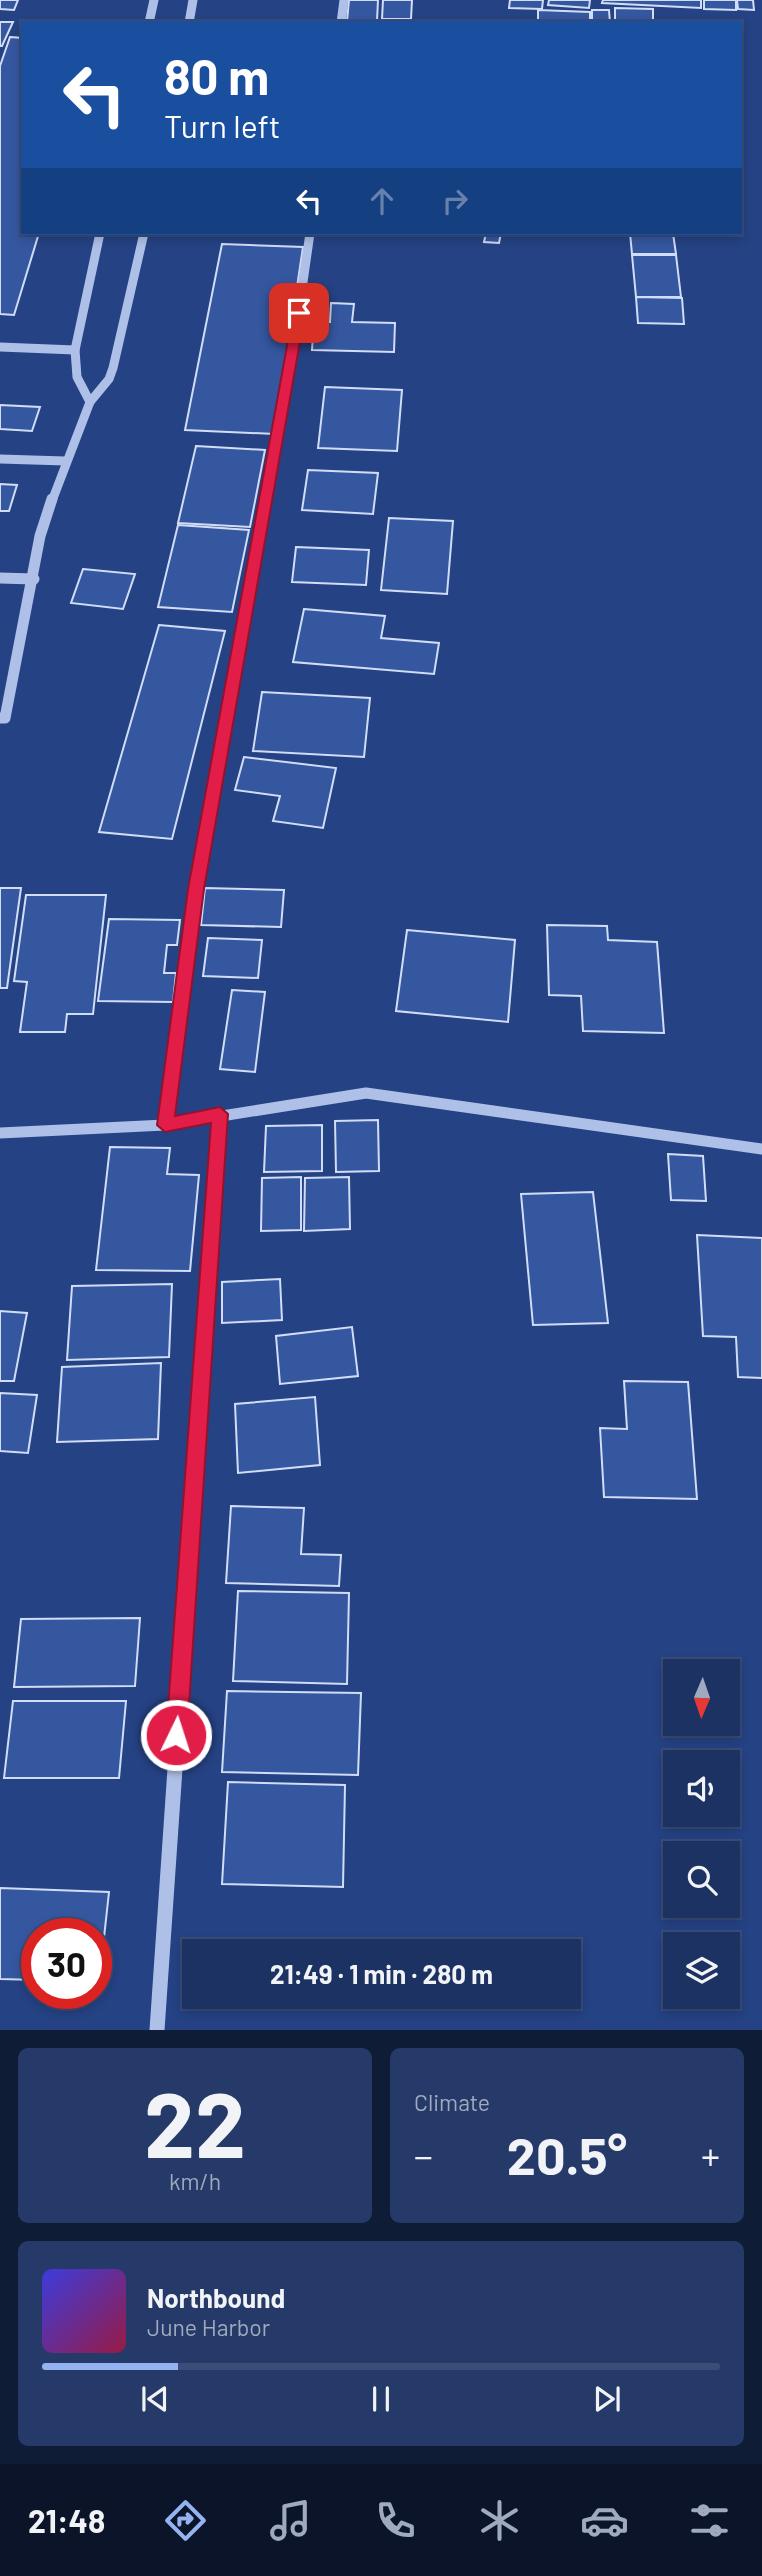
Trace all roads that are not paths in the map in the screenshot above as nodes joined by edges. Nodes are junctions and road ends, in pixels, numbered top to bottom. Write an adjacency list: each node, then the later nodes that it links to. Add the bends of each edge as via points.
1 (154, 0): 4 (street)
2 (193, 0): 5 (street)
3 (344, 0): 6 (street)
4 (149, 21)
5 (188, 21)
6 (341, 21)
7 (100, 235): 11 (street)
8 (144, 235): 12 (street, via 113,368)
9 (310, 235): 19 (street, via 291,366 196,889)
10 (0, 347): 11 (street)
11 (75, 351): 12 (street, via 77,377)
12 (90, 402): 14 (street)
13 (0, 459): 14 (street)
14 (65, 461): 16 (street, via 40,536)
15 (0, 578): 16 (street)
16 (34, 579): 17 (street, via 5,718)
17 (0, 718)
18 (220, 1114): 19 (street); 21 (street, via 366,1093); 22 (street)
19 (165, 1125): 20 (street)
20 (0, 1133)
21 (762, 1149)
22 (157, 2030)

